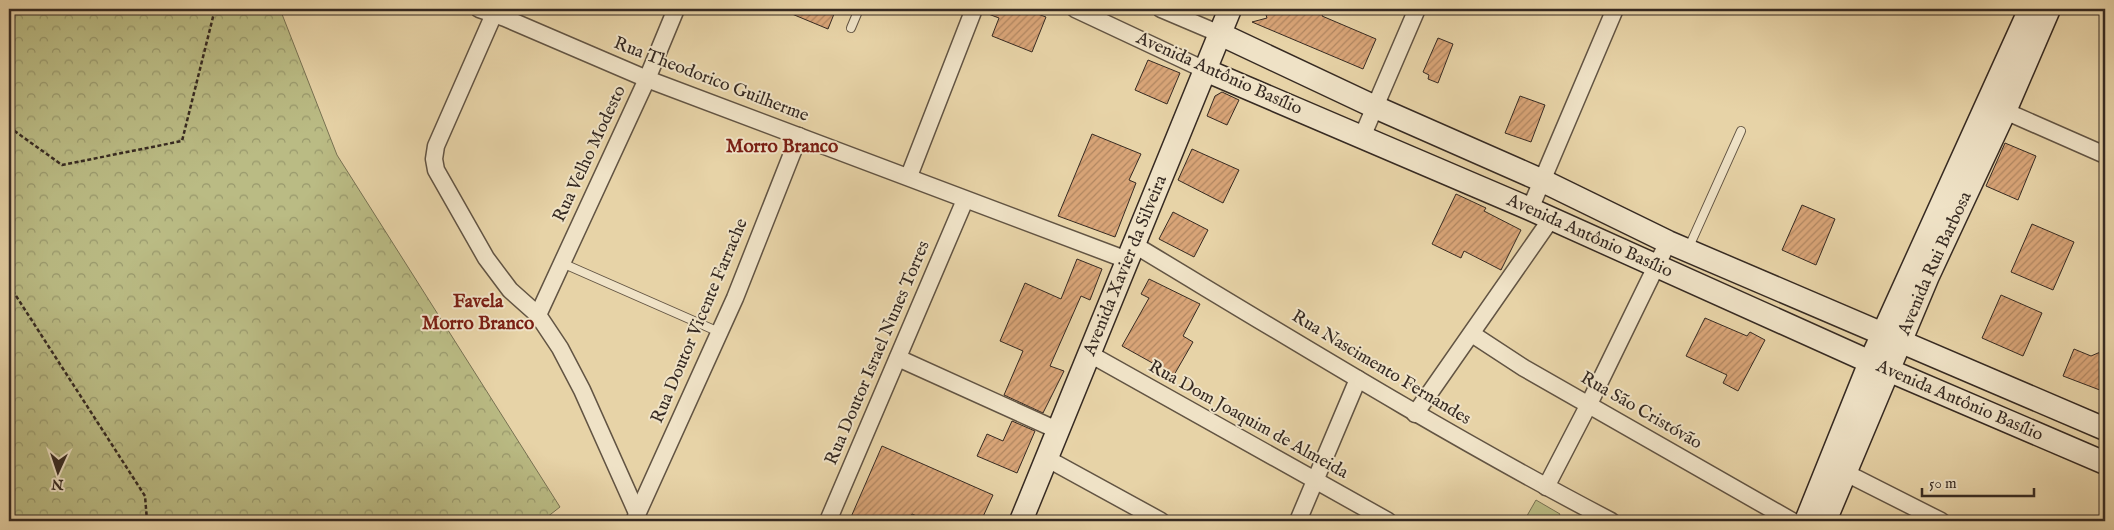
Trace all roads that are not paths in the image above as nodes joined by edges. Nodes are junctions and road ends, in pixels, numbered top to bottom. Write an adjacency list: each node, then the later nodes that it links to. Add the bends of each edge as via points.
1 (479, 9): 12 (street, Rua Theodorico Guilherme)
2 (676, 9): 16 (street, Rua Velho Modesto)
3 (859, 9): 13 (lane)
4 (974, 9): 23 (street)
5 (1075, 9): 15 (street, Avenida Antônio Basílio)
6 (1161, 9): 14 (street, Avenida Antônio Basílio)
7 (1230, 9): 14 (main road, Avenida Xavier da Silveira)
8 (1417, 9): 17 (street)
9 (1615, 9): 24 (street)
10 (2030, 9): 35 (main road, Avenida Rui Barbosa)
11 (2049, 9): 18 (main road, Avenida Rui Barbosa)
12 (503, 13): 16 (street, Rua Theodorico Guilherme); 32 (street, via 440,135 434,154 442,183 486,258 510,290)
13 (851, 28)
14 (1220, 34): 15 (main road, Avenida Xavier da Silveira); 17 (main road, Avenida Antônio Basílio)
15 (1205, 70): 21 (main road, Avenida Antônio Basílio); 29 (main road, Avenida Xavier da Silveira)
16 (647, 79): 20 (street, Rua Theodorico Guilherme); 30 (street, Rua Velho Modesto)
17 (1375, 107): 21 (street); 24 (main road, Avenida Antônio Basílio)
18 (2004, 111): 22 (street); 35 (main road, Avenida Rui Barbosa, via 1950,226)
19 (1741, 131): 28 (lane)
20 (799, 136): 23 (street, Rua Theodorico Guilherme); 33 (street, Rua Doutor Vicente Farrache)
21 (1362, 137): 26 (main road, Avenida Antônio Basílio)
22 (2105, 155)
23 (909, 176): 25 (street, Rua Theodorico Guilherme)
24 (1543, 181): 26 (street); 28 (main road, Avenida Antônio Basílio)
25 (965, 200): 29 (street, Rua Theodorico Guilherme); 37 (street, Rua Doutor Israel Nunes Torres)
26 (1530, 210): 27 (main road, Avenida Antônio Basílio)
27 (1551, 219): 31 (main road, Avenida Antônio Basílio); 34 (street)
28 (1677, 246): 31 (street); 35 (main road, Avenida Antônio Basílio)
29 (1130, 252): 36 (main road, Avenida Xavier da Silveira); 39 (street, Rua Nascimento Fernandes)
30 (562, 263): 32 (street, Rua Velho Modesto); 33 (lane)
31 (1656, 266): 38 (main road, Avenida Antônio Basílio); 40 (street)
32 (538, 315): 49 (street, via 582,390)
33 (720, 332): 49 (street, Rua Doutor Vicente Farrache)
34 (1472, 334): 40 (street, Rua São Cristóvão); 41 (street)
35 (1891, 338): 38 (main road, Avenida Rui Barbosa); 42 (main road, Avenida Antônio Basílio)
36 (1088, 353): 43 (main road, Avenida Xavier da Silveira); 47 (street, Rua Dom Joaquim de Almeida)
37 (898, 358): 43 (street); 50 (street, Rua Doutor Israel Nunes Torres)
38 (1879, 366): 45 (main road, Avenida Antônio Basílio); 46 (main road, Avenida Rui Barbosa); 57 (main road, Avenida Rui Barbosa)
39 (1358, 379): 41 (street, Rua Nascimento Fernandes); 47 (street)
40 (1589, 404): 48 (street); 56 (street, Rua São Cristóvão)
41 (1415, 414): 48 (street, Rua Nascimento Fernandes)
42 (2105, 429)
43 (1057, 430): 44 (main road, Avenida Xavier da Silveira)
44 (1046, 458): 51 (main road, Avenida Xavier da Silveira); 52 (street)
45 (2105, 463)
46 (1846, 473): 58 (main road, Avenida Rui Barbosa); 59 (street)
47 (1316, 481): 53 (street); 54 (street, Rua Dom Joaquim de Almeida)
48 (1546, 487): 55 (street, Rua Nascimento Fernandes)
49 (636, 517)
50 (828, 521)
51 (1021, 521)
52 (1161, 521)
53 (1298, 521)
54 (1388, 521)
55 (1611, 521)
56 (1792, 521)
57 (1806, 521)
58 (1825, 521)
59 (1941, 521)

